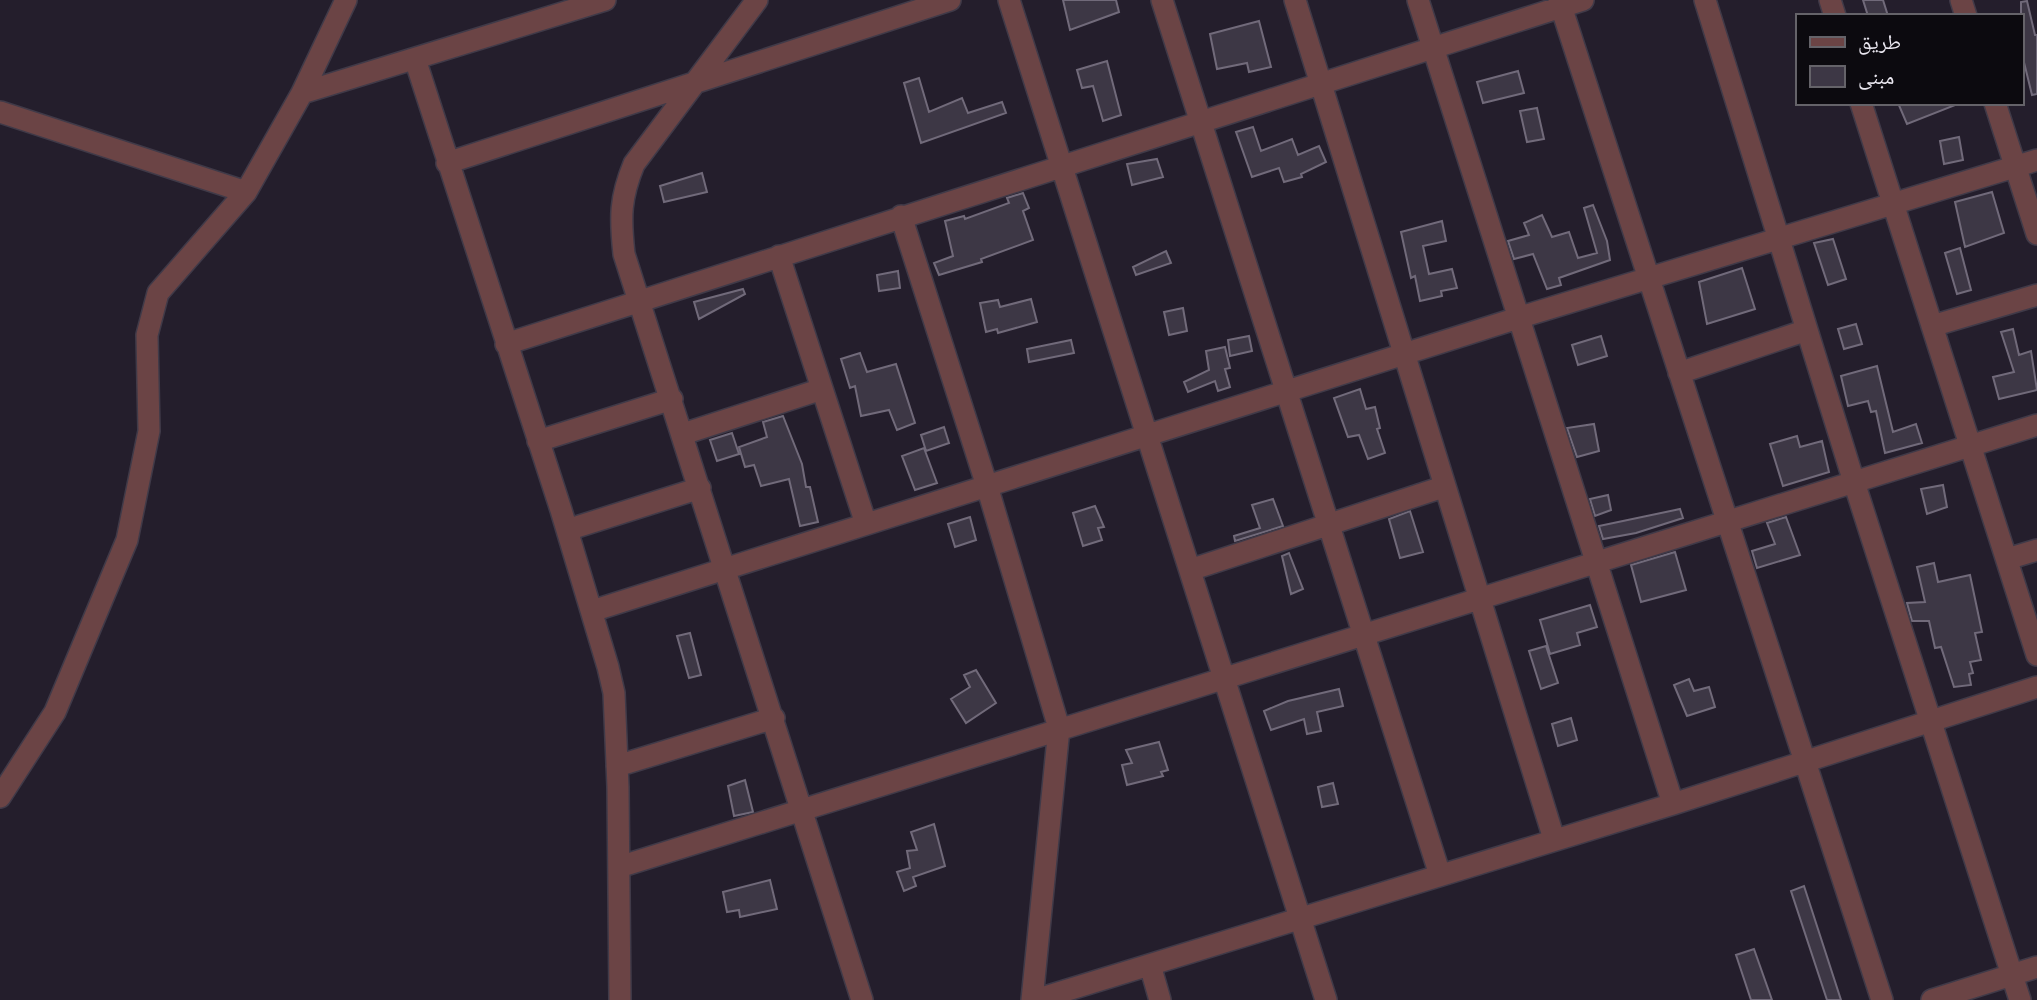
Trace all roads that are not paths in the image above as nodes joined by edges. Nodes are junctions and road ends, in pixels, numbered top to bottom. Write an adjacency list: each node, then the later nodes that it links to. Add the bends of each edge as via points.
1 (346, 0): 17 (street)
2 (606, 0): 12 (street)
3 (757, 0): 16 (street)
4 (950, 0): 16 (street)
5 (1009, 0): 24 (street)
6 (1161, 0): 21 (street)
7 (1295, 0): 15 (street)
8 (1418, 0): 13 (street)
9 (1583, 0): 11 (street)
10 (1705, 0): 30 (street)
11 (1560, 4): 13 (street); 32 (street)
12 (547, 9): 14 (street)
13 (1432, 47): 15 (street); 35 (street)
14 (415, 59): 17 (street); 23 (street)
15 (1321, 83): 21 (street); 39 (street)
16 (694, 85): 23 (street); 34 (street, via 634,164 622,192 624,254)
17 (302, 93): 26 (street)
18 (1862, 105): 27 (street)
19 (1996, 105): 25 (street)
20 (0, 112): 26 (street)
21 (1200, 121): 24 (street); 42 (street)
22 (2037, 160): 25 (street)
23 (447, 163): 38 (street)
24 (1062, 167): 28 (street); 46 (street)
25 (2016, 167): 27 (street); 29 (street)
26 (246, 192): 73 (street, via 158,293 147,335 149,431 127,540 55,712)
27 (1891, 204): 30 (street); 36 (street)
28 (901, 216): 31 (street); 50 (street)
29 (2037, 234)
30 (1778, 238): 32 (street); 37 (street)
31 (779, 256): 34 (street); 41 (street)
32 (1648, 278): 35 (street); 40 (street)
33 (2037, 295): 36 (street)
34 (640, 300): 38 (street); 43 (street)
35 (1521, 317): 39 (street); 59 (street)
36 (1933, 326): 48 (street)
37 (1807, 330): 40 (street); 49 (street)
38 (506, 344): 47 (street)
39 (1405, 356): 42 (street); 51 (street)
40 (1679, 373): 53 (street)
41 (822, 389): 45 (street); 54 (street)
42 (1286, 392): 46 (street); 55 (street)
43 (672, 399): 45 (street); 47 (street)
44 (2037, 425): 48 (street)
45 (683, 434): 52 (street)
46 (1147, 435): 50 (street); 61 (street)
47 (538, 441): 56 (street)
48 (1970, 445): 49 (street); 58 (street)
49 (1854, 482): 53 (street); 69 (street)
50 (987, 486): 54 (street); 70 (street)
51 (1443, 486): 55 (street); 62 (street)
52 (700, 488): 56 (street); 60 (street)
53 (1727, 522): 59 (street); 71 (street)
54 (866, 524): 60 (street)
55 (1328, 524): 61 (street); 64 (street)
56 (567, 530): 63 (street)
57 (2037, 550): 58 (street)
58 (2007, 559): 65 (street)
59 (1597, 561): 62 (street); 74 (street)
60 (726, 568): 63 (street); 68 (street)
61 (1190, 570): 66 (street)
62 (1478, 598): 64 (street); 76 (street)
63 (592, 611): 72 (street, via 614,693)
64 (1363, 635): 66 (street); 78 (street)
65 (2037, 655)
66 (1224, 678): 70 (street); 79 (street)
67 (2037, 687): 69 (street)
68 (774, 718): 72 (street); 75 (street)
69 (1931, 720): 71 (street); 82 (street)
70 (1059, 728): 75 (street); 85 (street)
71 (1805, 761): 74 (street); 88 (street)
72 (617, 766): 77 (street)
73 (0, 797)
74 (1673, 804): 76 (street)
75 (802, 811): 77 (street); 84 (street)
76 (1553, 839): 78 (street)
77 (619, 867): 83 (street)
78 (1440, 875): 79 (street)
79 (1301, 920): 80 (street); 87 (street)
80 (1150, 965): 85 (street); 86 (street)
81 (2037, 967): 82 (street)
82 (2012, 975): 89 (street); 90 (street)
83 (620, 1000)
84 (862, 1000)
85 (1034, 1000)
86 (1160, 1000)
87 (1326, 1000)
88 (1882, 1000)
89 (1932, 1000)
90 (2020, 1000)

